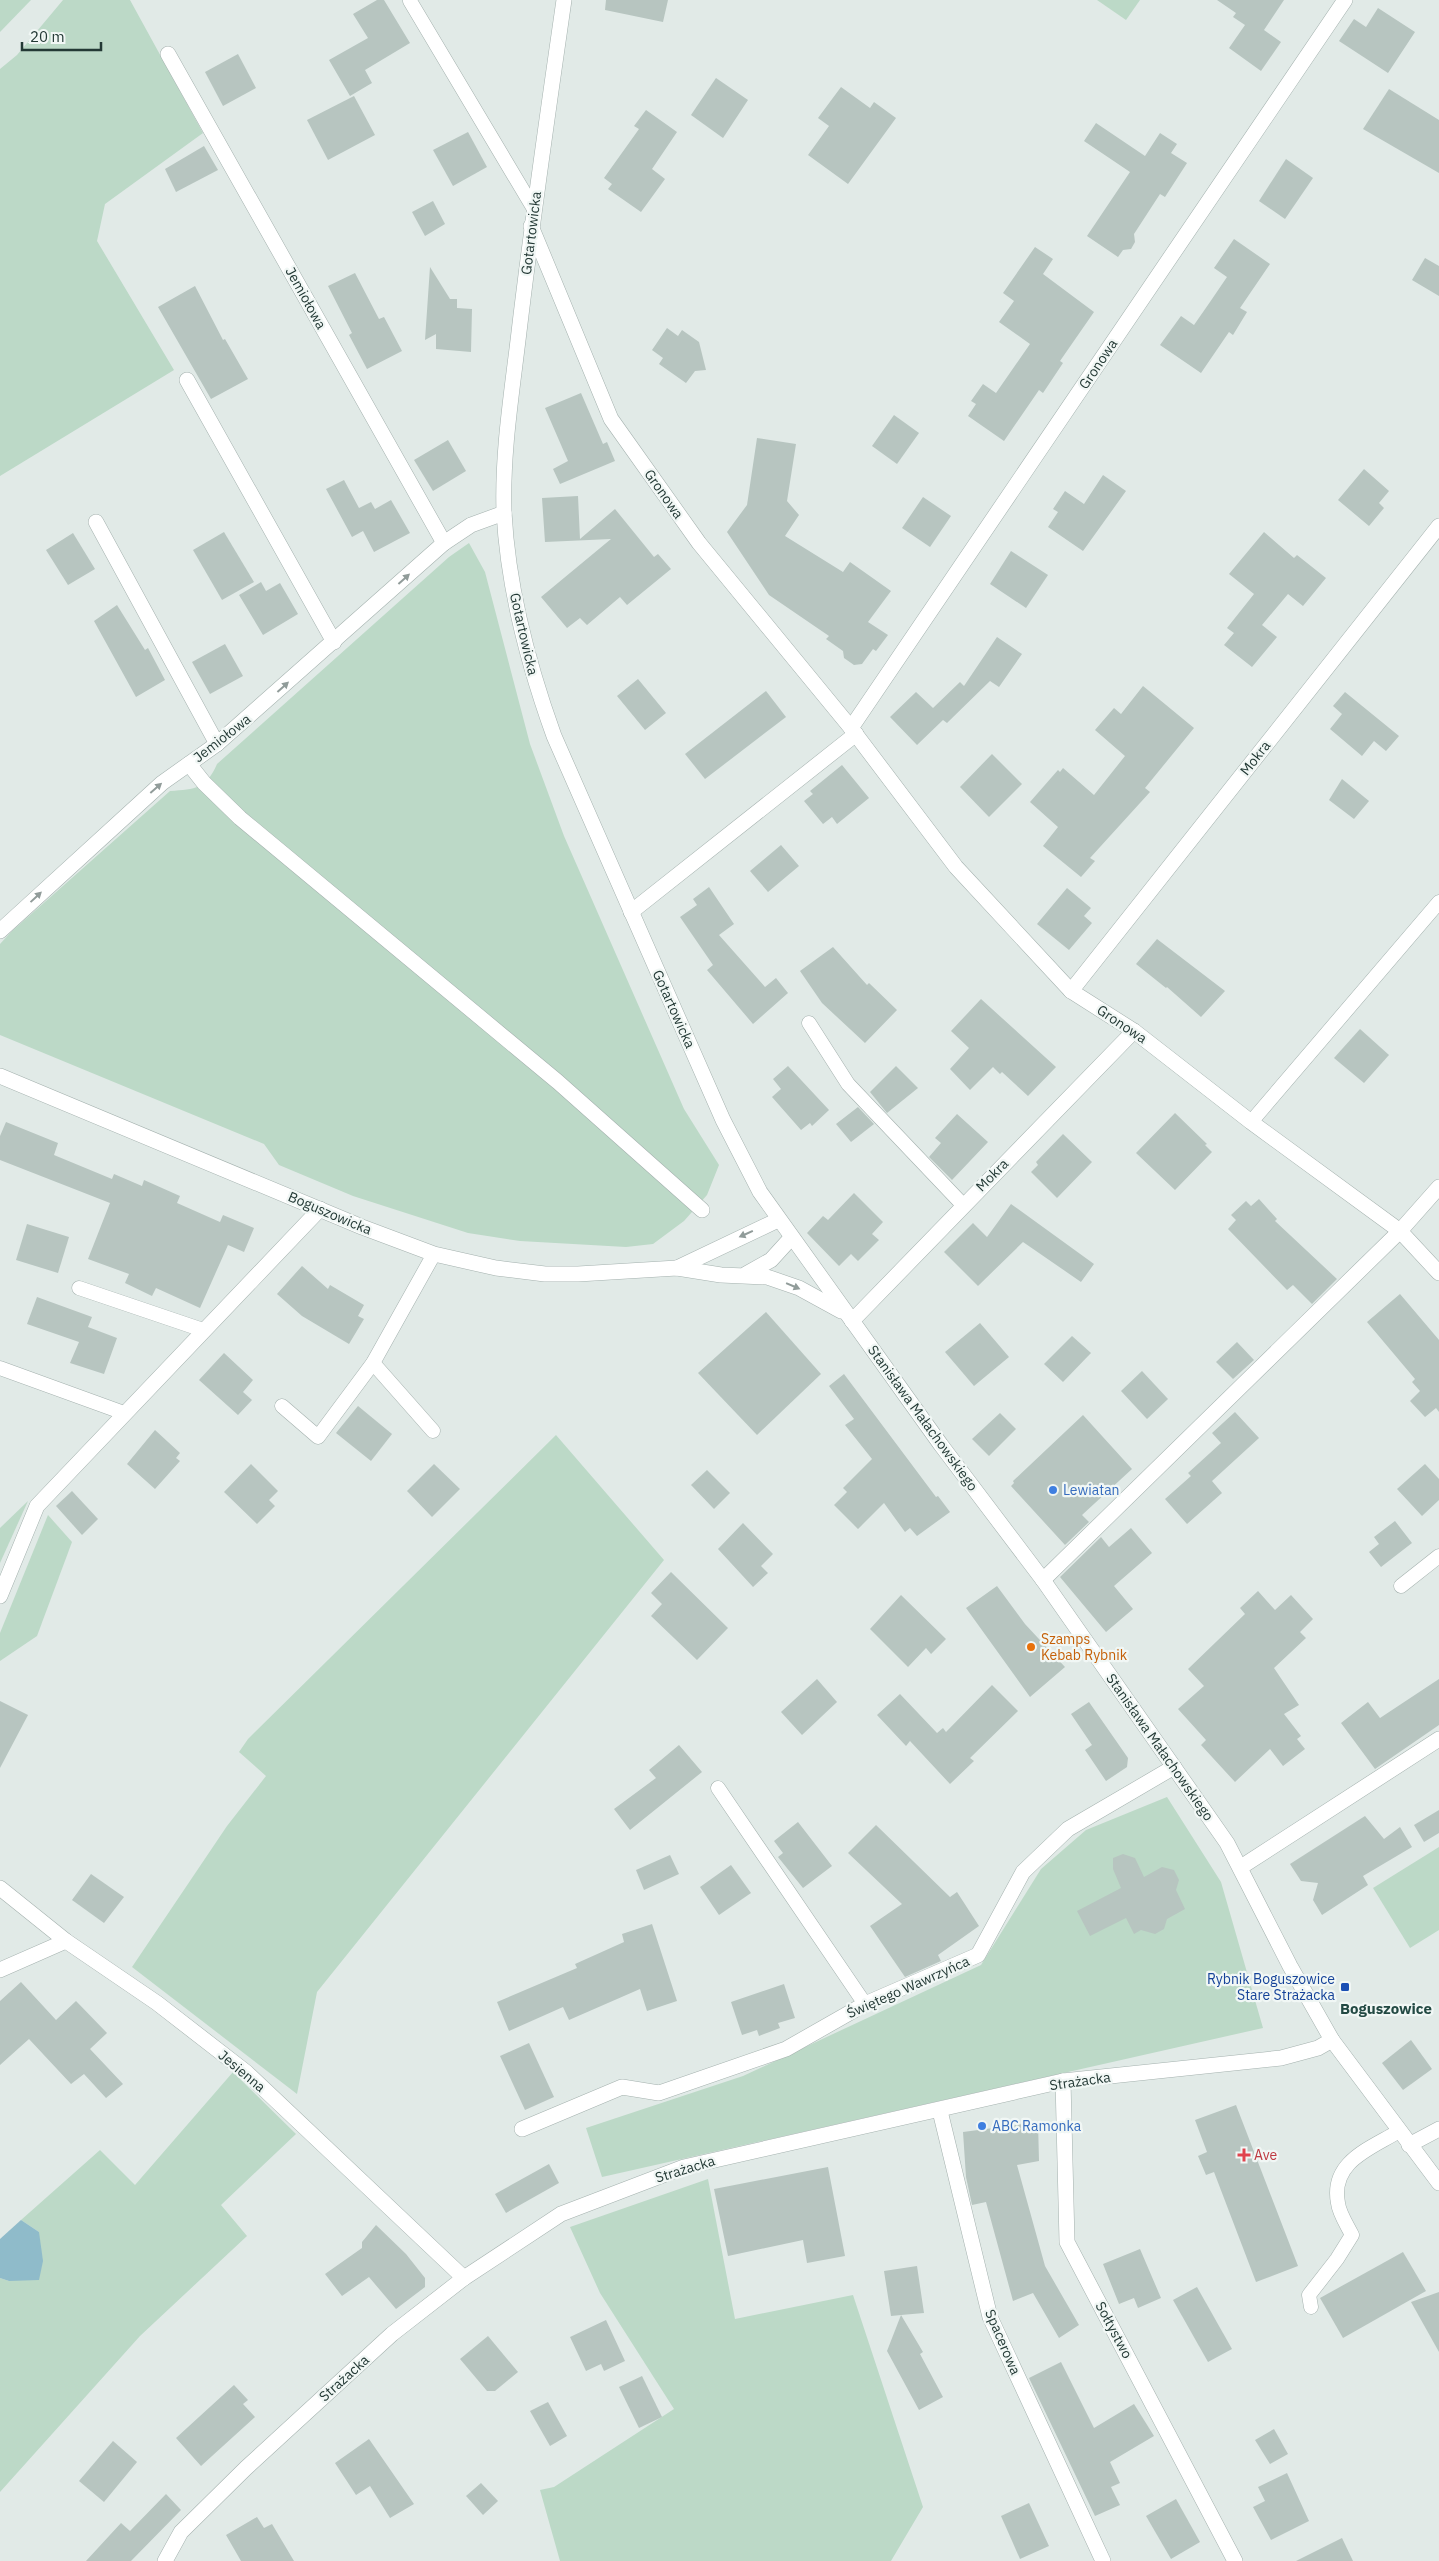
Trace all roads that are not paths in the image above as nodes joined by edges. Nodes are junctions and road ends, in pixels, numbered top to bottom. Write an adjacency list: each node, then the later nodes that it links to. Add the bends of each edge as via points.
1 (564, 0): 5 (street, Gotartowicka)
2 (1345, 0): 13 (street, Gronowa)
3 (410, 1): 5 (lane)
4 (168, 54): 11 (street, Jemiołowa)
5 (534, 209): 6 (street, Gotartowicka)
6 (532, 226): 8 (street, Gotartowicka, via 503,464); 13 (street, Gronowa, via 611,419 699,543)
7 (187, 380): 12 (street)
8 (504, 513): 11 (street, Jemiołowa, via 471,525); 17 (street, Gotartowicka, via 516,609 534,683)
9 (96, 522): 14 (street)
10 (1439, 526): 19 (street, Mokra)
11 (444, 543): 12 (street, Jemiołowa, one-way to 11)
12 (334, 642): 14 (street, Jemiołowa, one-way to 12)
13 (854, 731): 17 (street); 19 (street, Gronowa, via 956,867)
14 (217, 744): 15 (street, Jemiołowa)
15 (189, 764): 18 (street, Jemiołowa, one-way to 15, via 113,825); 27 (street, via 240,818 558,1082)
16 (1439, 902): 23 (lane)
17 (631, 912): 28 (street, Gotartowicka, via 742,1160)
18 (0, 931)
19 (1071, 991): 21 (street, Gronowa)
20 (809, 1022): 25 (lane, via 848,1084)
21 (1134, 1031): 23 (street, Gronowa); 25 (street, Mokra)
22 (0, 1076): 26 (street, Boguszowicka)
23 (1251, 1122): 29 (street, Gronowa)
24 (1439, 1187): 29 (street)
25 (963, 1205): 36 (street, Mokra)
26 (320, 1209): 31 (street, Boguszowicka); 37 (street)
27 (702, 1210)
28 (778, 1220): 30 (street, Stanisława Małachowskiego); 32 (street, Boguszowicka, one-way to 32)
29 (1400, 1231): 33 (street, Gronowa); 44 (street)
30 (791, 1238): 34 (street, Boguszowicka, via 771,1260); 36 (street, Stanisława Małachowskiego)
31 (434, 1254): 32 (street, Boguszowicka, via 496,1268 544,1274); 38 (lane)
32 (677, 1268): 34 (street, Boguszowicka, via 721,1275)
33 (1439, 1273)
34 (746, 1274): 36 (street, Boguszowicka, one-way to 36, via 783,1282)
35 (79, 1288): 37 (lane)
36 (849, 1317): 44 (street, Stanisława Małachowskiego)
37 (203, 1330): 41 (street)
38 (373, 1363): 40 (lane, via 318,1437); 42 (lane)
39 (0, 1368): 41 (lane)
40 (282, 1406)
41 (124, 1413): 46 (street, via 37,1506)
42 (433, 1431)
43 (1439, 1556): 45 (lane)
44 (1043, 1580): 48 (street, Stanisława Małachowskiego)
45 (1401, 1586)
46 (0, 1596)
47 (1439, 1739): 50 (street)
48 (1174, 1767): 50 (street, Stanisława Małachowskiego); 54 (street, Świętego Wawrzyńca, via 1068,1829 1022,1872 978,1955)
49 (718, 1788): 54 (lane)
50 (1240, 1867): 55 (street, Stanisława Małachowskiego)
51 (0, 1888): 52 (street, Jesienna)
52 (66, 1940): 53 (street); 63 (street, Jesienna, via 158,2003 246,2072)
53 (0, 1970)
54 (865, 2004): 58 (street, Świętego Wawrzyńca, via 786,2049 659,2093 622,2087)
55 (1332, 2040): 56 (street, Strażacka, via 1318,2048 1281,2058); 60 (street, Stanisława Małachowskiego)
56 (1063, 2081): 57 (street, Strażacka); 67 (street, Sołtystwo, via 1068,2242)
57 (940, 2110): 63 (street, Strażacka, via 684,2167 561,2214); 66 (street, Spacerowa, via 990,2317)
58 (522, 2129)
59 (1439, 2129): 61 (street)
60 (1399, 2131): 61 (street, Stanisława Małachowskiego); 64 (lane, via 1355,2155 1338,2182 1338,2203 1352,2235 1309,2295)
61 (1409, 2145): 62 (street, Stanisława Małachowskiego)
62 (1439, 2183)
63 (464, 2278): 65 (street, Strażacka, via 392,2334 246,2468 181,2532)
64 (1311, 2307)
65 (165, 2561)
66 (1103, 2561)
67 (1235, 2561)

